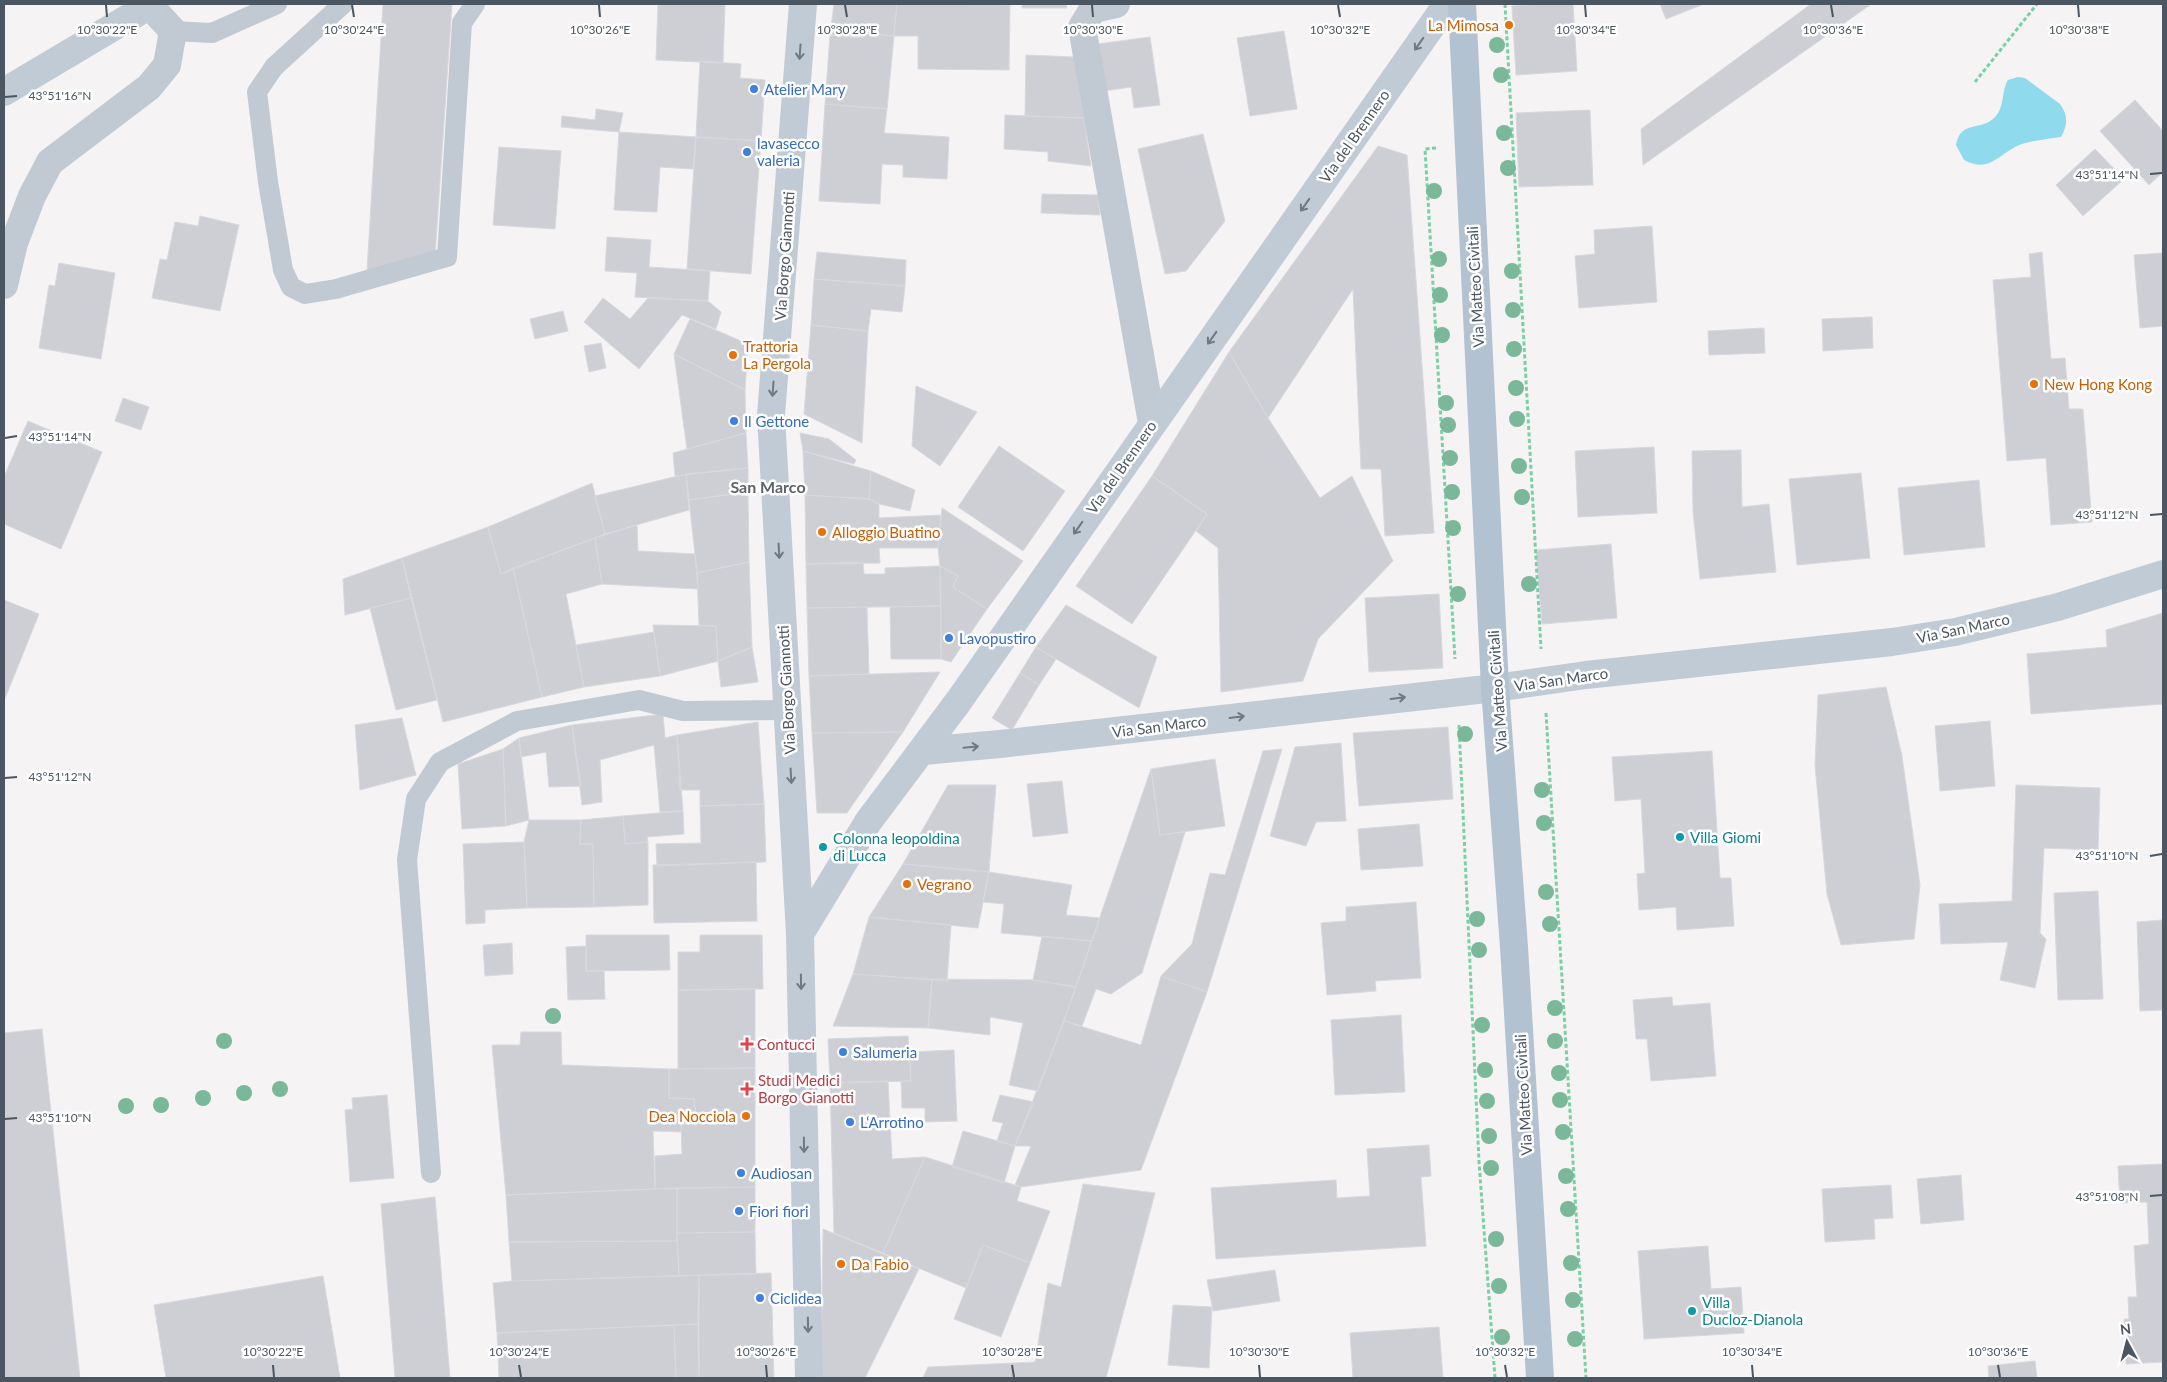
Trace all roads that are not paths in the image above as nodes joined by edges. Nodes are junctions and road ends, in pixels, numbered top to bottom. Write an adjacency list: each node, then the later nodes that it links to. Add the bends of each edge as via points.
1 (277, 4): 9 (lane, via 212,33)
2 (343, 4): 3 (lane, via 274,68 257,92 283,270 291,287 305,294 336,289 447,256 462,23)
3 (475, 4)
4 (804, 4): 15 (street, Via Borgo Giannotti, one-way to 15, via 771,415)
5 (1116, 4): 12 (street, via 1093,9 1082,27)
6 (1447, 4): 12 (street, Via del Brennero, one-way to 12)
7 (1462, 4): 14 (main road, Via Matteo Civitali)
8 (151, 5): 9 (street); 10 (street)
9 (173, 32): 11 (street, via 167,65 149,87 50,162 32,196 14,243)
10 (4, 92)
11 (4, 285)
12 (1152, 423): 16 (street, Via del Brennero, one-way to 16)
13 (2163, 574): 14 (street, Via San Marco, via 2058,607 1955,632)
14 (1495, 688): 16 (street, Via San Marco, one-way to 14); 20 (main road, Via Matteo Civitali, via 1512,908)
15 (787, 710): 17 (street, Via Borgo Giannotti, one-way to 17); 18 (lane, via 683,711 640,700 517,721 440,762 416,799 407,860)
16 (923, 751): 17 (street, Via del Brennero, via 868,822)
17 (800, 934): 19 (street, Via Borgo Giannotti, one-way to 19)
18 (431, 1173)
19 (810, 1378)
20 (1540, 1378)

